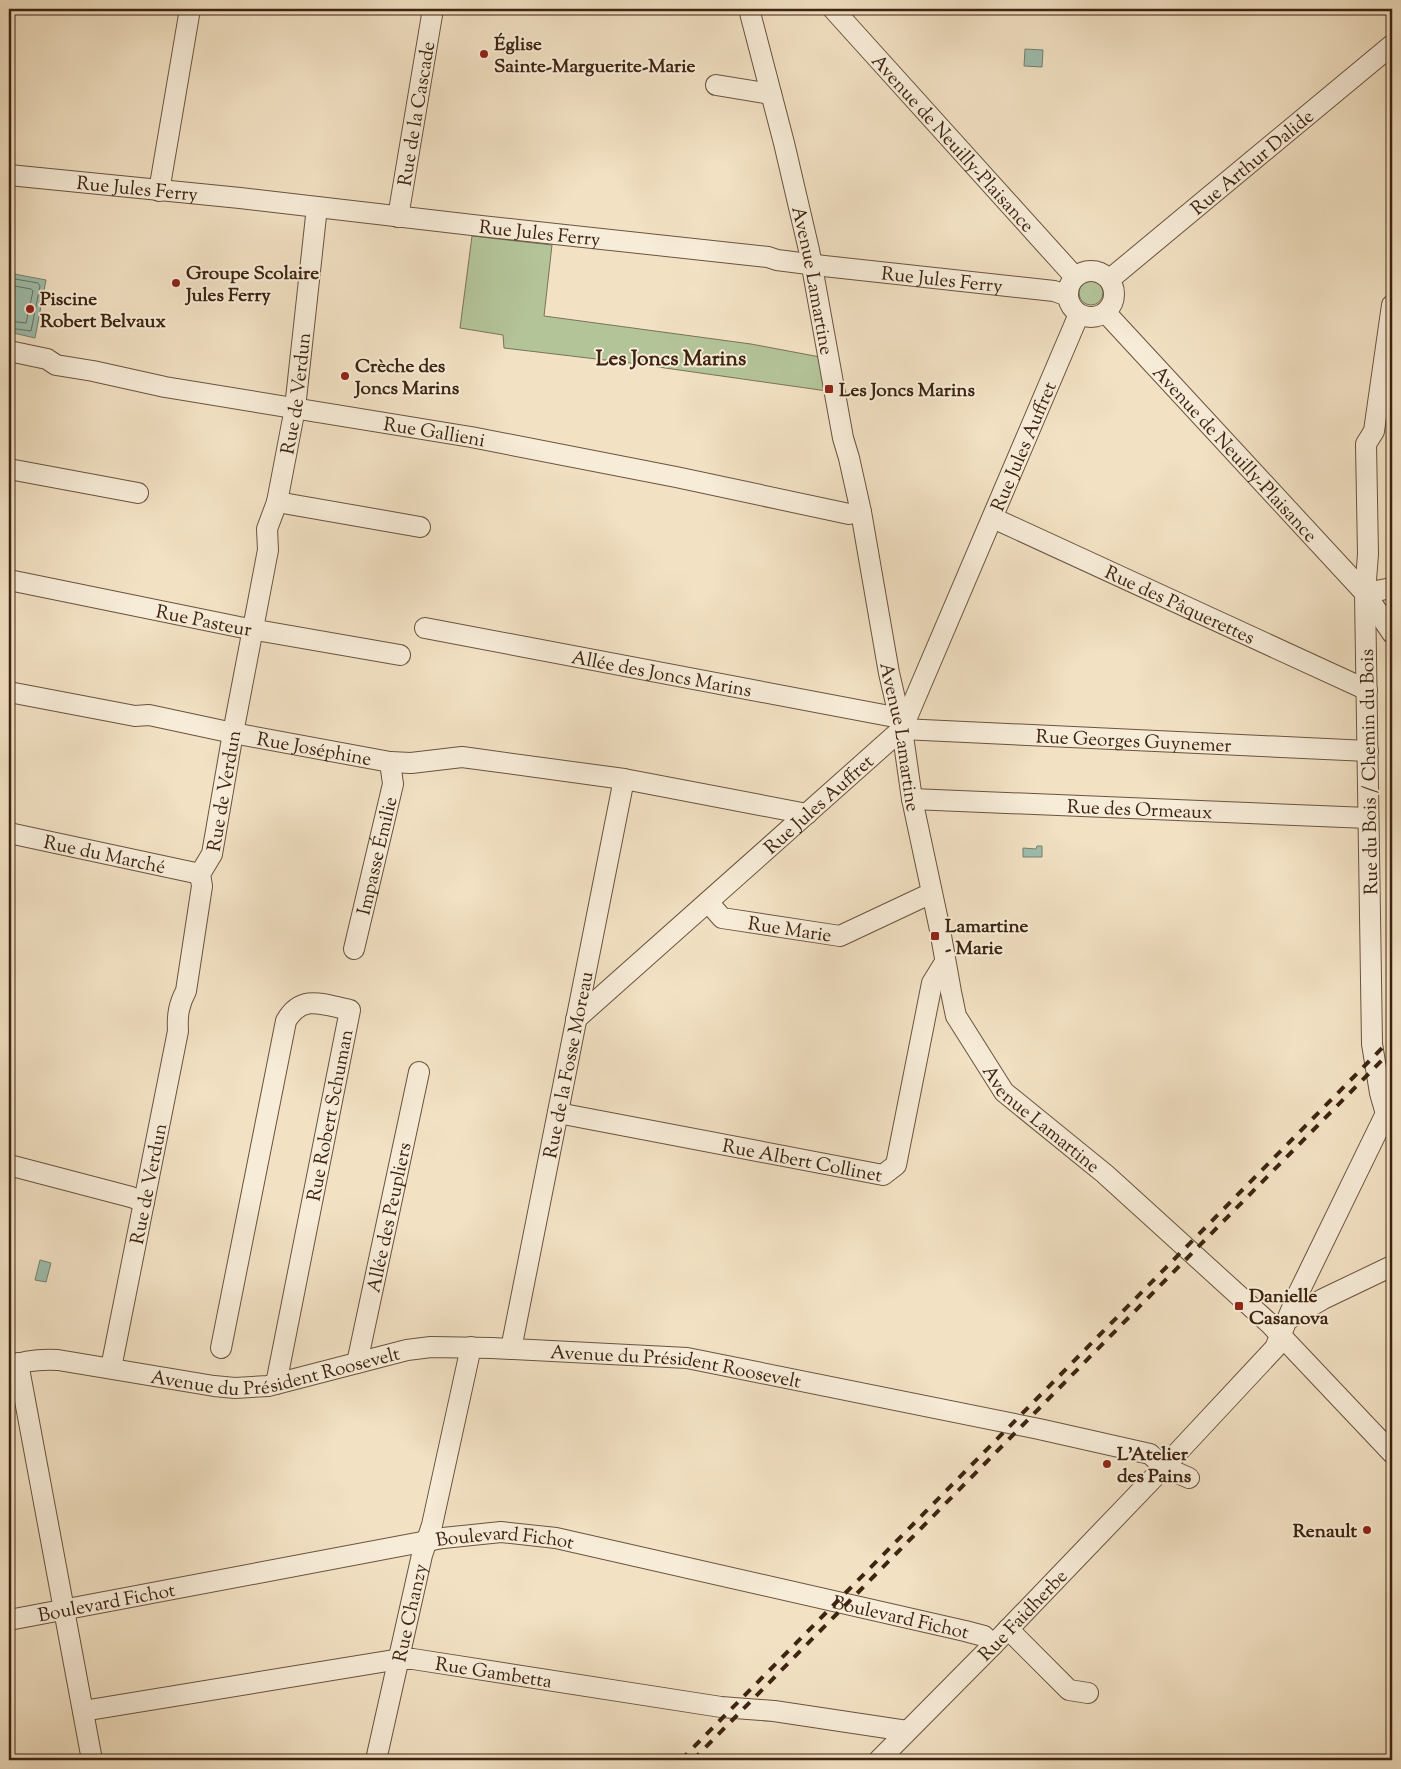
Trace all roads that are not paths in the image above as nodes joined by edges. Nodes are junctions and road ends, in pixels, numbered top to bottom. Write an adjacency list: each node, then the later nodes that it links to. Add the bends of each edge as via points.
1 (190, 9): 9 (street)
2 (433, 9): 11 (street, Rue de la Cascade)
3 (749, 9): 7 (street, Avenue Lamartine)
4 (833, 9): 13 (street, Avenue de Neuilly-Plaisance)
5 (1392, 45): 14 (street, Rue Arthur Dalide)
6 (716, 85): 7 (street)
7 (771, 94): 12 (street, Avenue Lamartine)
8 (9, 175): 9 (street, Rue Jules Ferry)
9 (159, 191): 10 (street, Rue Jules Ferry)
10 (317, 207): 11 (street, Rue Jules Ferry); 20 (street, Rue de Verdun)
11 (398, 217): 12 (street, Rue Jules Ferry)
12 (812, 264): 15 (street, Rue Jules Ferry, via 1054,291); 25 (street, Avenue Lamartine, via 843,438)
13 (1075, 277): 14 (street, via 1094,271); 15 (street)
14 (1110, 279): 17 (street, via 1115,294)
15 (1068, 296): 18 (street)
16 (1392, 305): 21 (street, Rue du Bois / Chemin du Bois)
17 (1106, 313): 18 (street, via 1093,318); 30 (street, Avenue de Neuilly-Plaisance)
18 (1079, 314): 26 (street, Rue Jules Auffret)
19 (9, 351): 20 (street, Rue Gallieni, via 47,359 56,365)
20 (295, 408): 24 (street, Rue de Verdun); 25 (street, Rue Gallieni, via 471,437 849,514)
21 (1383, 431): 30 (street, Rue du Bois / Chemin du Bois, via 1366,444 1368,554)
22 (9, 469): 23 (street)
23 (138, 494)
24 (277, 502): 27 (street); 31 (street, Rue de Verdun, via 267,529 268,550)
25 (861, 512): 37 (street, Avenue Lamartine, via 888,673)
26 (993, 518): 35 (street, Rue des Pâquerettes); 37 (street, Rue Jules Auffret)
27 (420, 527)
28 (9, 580): 31 (street, Rue Pasteur)
29 (1392, 588): 30 (street)
30 (1365, 593): 33 (street, Avenue de Neuilly-Plaisance); 35 (street, Rue du Bois / Chemin du Bois)
31 (254, 628): 34 (street, Rue Pasteur); 38 (street, Rue de Verdun)
32 (425, 628): 37 (street, Allée des Joncs Marins)
33 (1392, 633)
34 (400, 655)
35 (1367, 690): 39 (street, Rue du Bois / Chemin du Bois)
36 (9, 692): 38 (street, Rue Joséphine, via 135,716 149,715)
37 (901, 724): 39 (street, Rue Georges Guynemer); 42 (street, Avenue Lamartine); 43 (street, Rue Jules Auffret)
38 (233, 733): 40 (street, Rue Joséphine); 46 (street, Rue de Verdun, via 212,854)
39 (1368, 751): 44 (street, Rue du Bois / Chemin du Bois)
40 (390, 762): 41 (street, Rue Joséphine, via 462,757); 49 (street, Impasse Émilie, via 393,784)
41 (624, 779): 43 (street, Rue Joséphine); 51 (street, Rue de la Fosse Moreau)
42 (912, 799): 44 (street, Rue des Ormeaux); 47 (street, Avenue Lamartine)
43 (807, 814): 48 (street, Rue Jules Auffret)
44 (1368, 818): 53 (street, Rue du Bois / Chemin du Bois, via 1372,1044 1380,1093)
45 (9, 833): 46 (street, Rue du Marché)
46 (200, 874): 56 (street, Rue de Verdun, via 202,886 186,991 177,1017 178,1031)
47 (931, 895): 48 (street, Rue Marie, via 840,936 722,918); 50 (street, Avenue Lamartine)
48 (708, 902): 51 (street, Rue Jules Auffret)
49 (354, 949)
50 (945, 962): 54 (street, Rue Albert Collinet, via 932,983 896,1165 883,1175); 58 (street, Avenue Lamartine, via 956,1016 1004,1092 1105,1174 1269,1323)
51 (576, 1019): 54 (street, Rue de la Fosse Moreau)
52 (419, 1072): 62 (street, Allée des Peupliers)
53 (1389, 1108): 58 (street)
54 (558, 1113): 61 (street, Rue de la Fosse Moreau)
55 (9, 1164): 56 (street)
56 (144, 1202): 64 (street, Rue de Verdun)
57 (1392, 1266): 58 (street, via 1323,1299)
58 (1284, 1328): 66 (street, Avenue Lamartine); 67 (street, via 1275,1348)
59 (471, 1347): 61 (street, Avenue du Président Roosevelt); 62 (street, Avenue du Président Roosevelt, via 420,1348); 69 (street, Rue Chanzy)
60 (221, 1348): 65 (street, Rue Robert Schuman, via 286,1020 302,1004 350,1010)
61 (511, 1349): 67 (street, Avenue du Président Roosevelt, via 687,1358 1150,1454)
62 (357, 1364): 65 (street, Avenue du Président Roosevelt)
63 (14, 1366): 64 (street, Avenue du Président Roosevelt, via 39,1359); 70 (street)
64 (111, 1368): 65 (street, Avenue du Président Roosevelt, via 221,1387 254,1388)
65 (276, 1384)
66 (1392, 1454)
67 (1164, 1467): 68 (street, Avenue du Président Roosevelt); 72 (street, Rue Faidherbe)
68 (1189, 1478)
69 (427, 1541): 70 (street, Boulevard Fichot); 73 (street, Boulevard Fichot, via 501,1532 556,1538 965,1631 984,1636); 74 (street, Rue Chanzy)
70 (65, 1610): 71 (street, Boulevard Fichot); 76 (street)
71 (9, 1620)
72 (1008, 1629): 73 (street, Rue Faidherbe); 75 (street, via 1069,1690)
73 (993, 1645): 77 (street, Rue Faidherbe)
74 (400, 1659): 76 (street, Rue Gambetta); 77 (street, Rue Gambetta); 79 (street, Rue Chanzy)
75 (1088, 1693)
76 (83, 1711): 78 (street)
77 (907, 1732): 80 (street, Rue Faidherbe)
78 (92, 1760)
79 (376, 1760)
80 (879, 1760)

